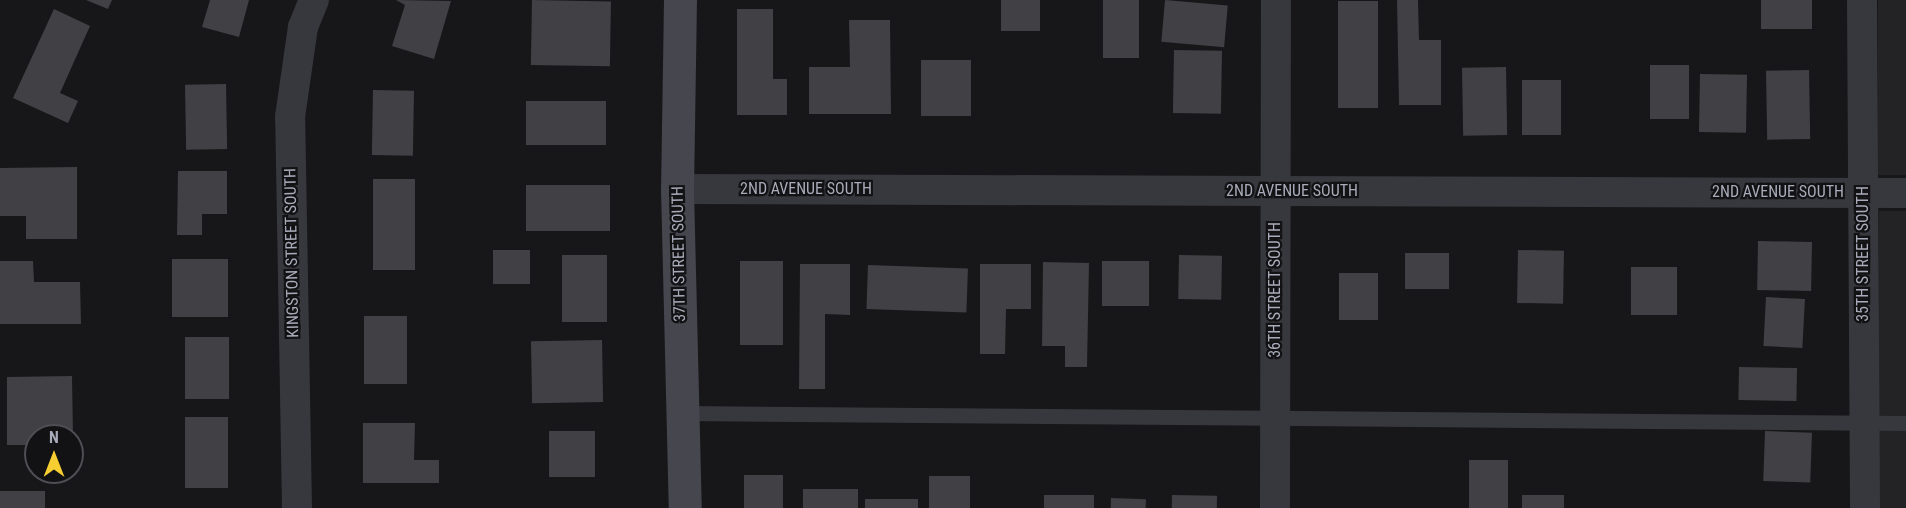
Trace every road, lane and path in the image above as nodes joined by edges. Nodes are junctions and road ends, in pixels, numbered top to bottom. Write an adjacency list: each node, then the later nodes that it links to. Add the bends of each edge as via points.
1 (314, 0): 13 (street, KINGSTON STREET SOUTH, via 303,27 290,117)
2 (680, 0): 5 (street, 37TH STREET SOUTH)
3 (1276, 0): 6 (street, 36TH STREET SOUTH)
4 (1862, 0): 7 (street, 35TH STREET SOUTH)
5 (677, 189): 6 (street, 2ND AVENUE SOUTH); 9 (street, 37TH STREET SOUTH)
6 (1275, 191): 7 (street, 2ND AVENUE SOUTH); 10 (street, 36TH STREET SOUTH)
7 (1863, 193): 8 (street, 2ND AVENUE SOUTH); 11 (street, 35TH STREET SOUTH)
8 (1906, 193)
9 (682, 413): 10 (lane); 14 (street, 37TH STREET SOUTH)
10 (1275, 418): 11 (lane); 15 (street, 36TH STREET SOUTH)
11 (1865, 423): 12 (lane); 16 (street, 35TH STREET SOUTH)
12 (1906, 423)
13 (297, 508)
14 (684, 508)
15 (1275, 508)
16 (1865, 508)

